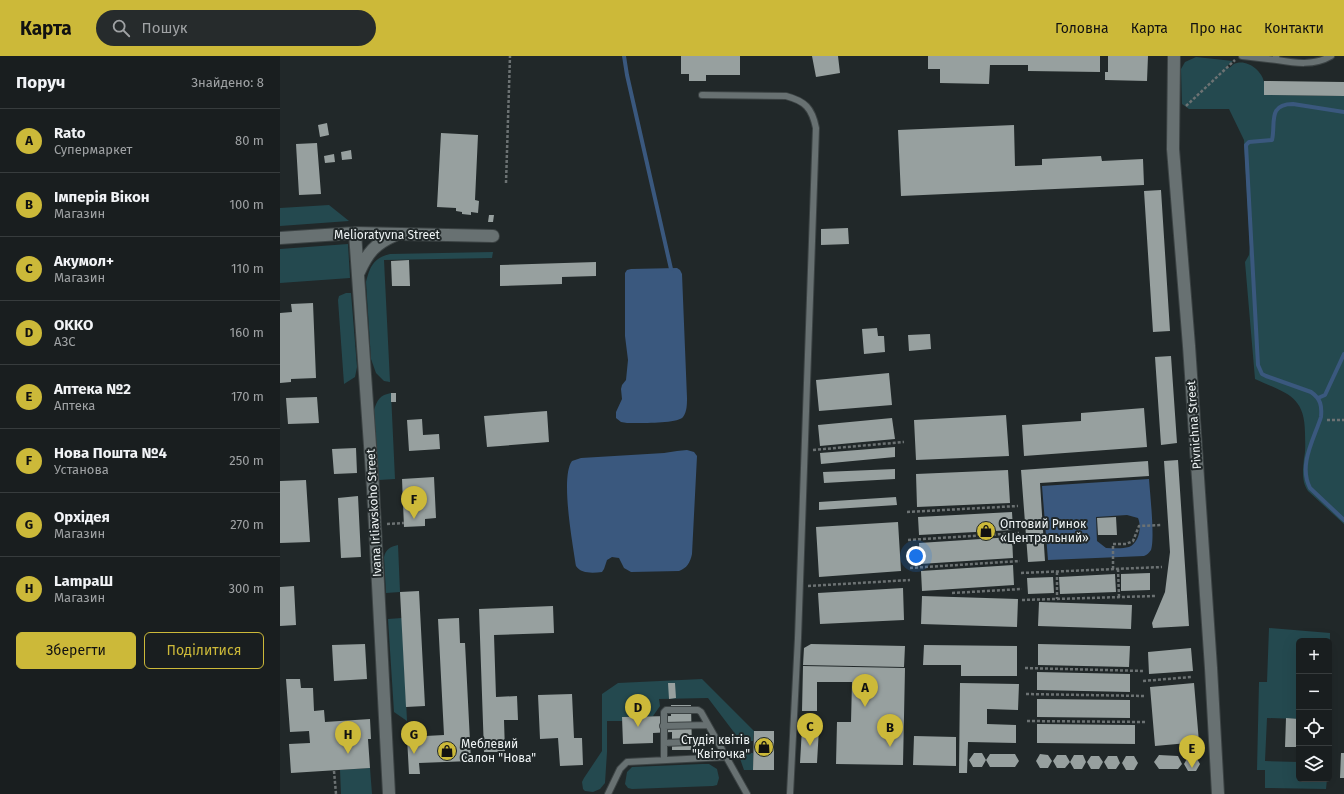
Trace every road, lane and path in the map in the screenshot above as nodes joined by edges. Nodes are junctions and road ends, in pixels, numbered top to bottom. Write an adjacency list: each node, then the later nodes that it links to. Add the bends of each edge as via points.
1 (510, 56): 8 (path)
2 (1174, 56): 7 (street, Pivnichna Street)
3 (1241, 56): 5 (lane); 7 (path, via 1188,104)
4 (1331, 56): 5 (lane, via 1308,63)
5 (1276, 58)
6 (702, 95): 17 (lane, via 786,96 808,106 814,118 816,128)
7 (1172, 110): 60 (street, Pivnichna Street)
8 (506, 183)
9 (355, 233): 10 (street, Melioratyvna Street); 12 (street, Melioratyvna Street); 13 (street, Ivana Irliavskoho Street)
10 (396, 234): 11 (street, Melioratyvna Street); 13 (street, via 381,241 372,249)
11 (493, 236)
12 (280, 238)
13 (358, 273): 21 (street, Ivana Irliavskoho Street)
14 (1327, 420): 15 (path)
15 (1344, 420)
16 (904, 442): 17 (path)
17 (804, 451): 33 (lane)
18 (1018, 506): 19 (path)
19 (907, 512)
20 (404, 523): 21 (path)
21 (374, 524): 56 (street, Ivana Irliavskoho Street)
22 (1161, 525): 28 (path, via 1139,526 1133,541 1113,544)
23 (1019, 533): 24 (path)
24 (908, 540)
25 (1020, 561): 27 (path)
26 (1162, 567): 29 (path)
27 (910, 568)
28 (1113, 569): 29 (path); 30 (path)
29 (1118, 569): 37 (path)
30 (1056, 572): 31 (path); 38 (path)
31 (1021, 573)
32 (910, 580): 33 (path)
33 (800, 586): 59 (lane)
34 (1022, 589): 35 (path)
35 (952, 593)
36 (1154, 596): 37 (path)
37 (1119, 597): 38 (path)
38 (1057, 599): 39 (path)
39 (1022, 600)
40 (1025, 668): 41 (path)
41 (1143, 671)
42 (1191, 678): 43 (path)
43 (1143, 682)
44 (1026, 694): 45 (path)
45 (1144, 696)
46 (1027, 721): 47 (path)
47 (1145, 722)
48 (708, 725): 49 (lane); 49 (lane, via 698,710 666,710 663,713); 50 (lane)
49 (663, 726): 51 (lane)
50 (717, 741): 51 (lane); 52 (lane)
51 (664, 743): 53 (lane)
52 (726, 757): 53 (lane); 58 (lane)
53 (664, 760): 57 (lane, via 632,761 624,764)
54 (334, 771): 55 (path)
55 (336, 794)
56 (389, 794)
57 (608, 794)
58 (747, 794)
59 (790, 794)
60 (1218, 794)

